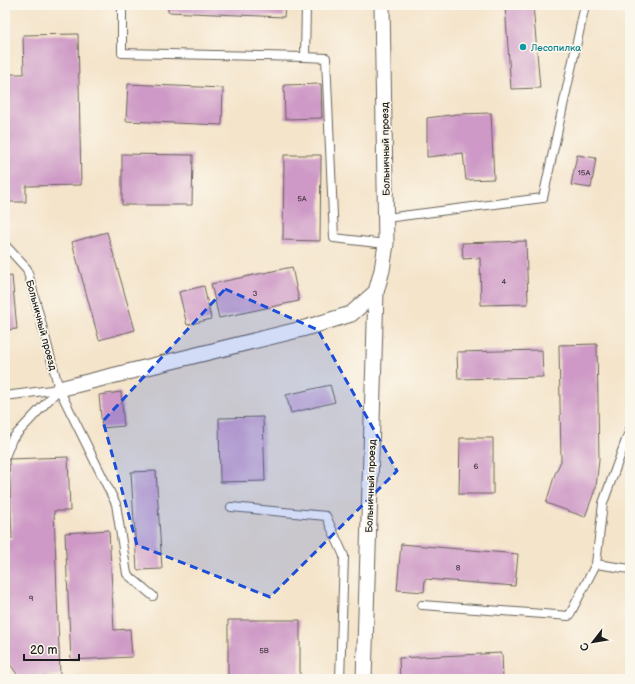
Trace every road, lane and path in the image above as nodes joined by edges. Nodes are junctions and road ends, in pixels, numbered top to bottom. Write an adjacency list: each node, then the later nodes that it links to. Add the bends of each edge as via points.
1 (122, 5): 5 (lane, via 122,53)
2 (306, 5): 5 (lane)
3 (382, 5): 6 (street, Больничный проезд)
4 (585, 5): 6 (lane, via 544,198)
5 (305, 57): 7 (lane, via 326,58 334,238)
6 (386, 218): 7 (street, Больничный проезд)
7 (386, 244): 9 (street, Больничный проезд)
8 (5, 245): 10 (lane, Больничный проезд, via 27,269)
9 (376, 292): 10 (street, via 351,314 302,329); 20 (street, Больничный проезд)
10 (59, 390): 11 (lane); 13 (lane, via 12,439); 17 (lane, Больничный проезд, via 116,504 127,574)
11 (5, 396)
12 (630, 429): 15 (lane, via 603,503)
13 (5, 456)
14 (231, 508): 19 (lane, via 326,516 344,556)
15 (596, 564): 16 (lane); 18 (lane, via 569,616)
16 (630, 569)
17 (153, 596)
18 (422, 605)
19 (340, 679)
20 (364, 679)

